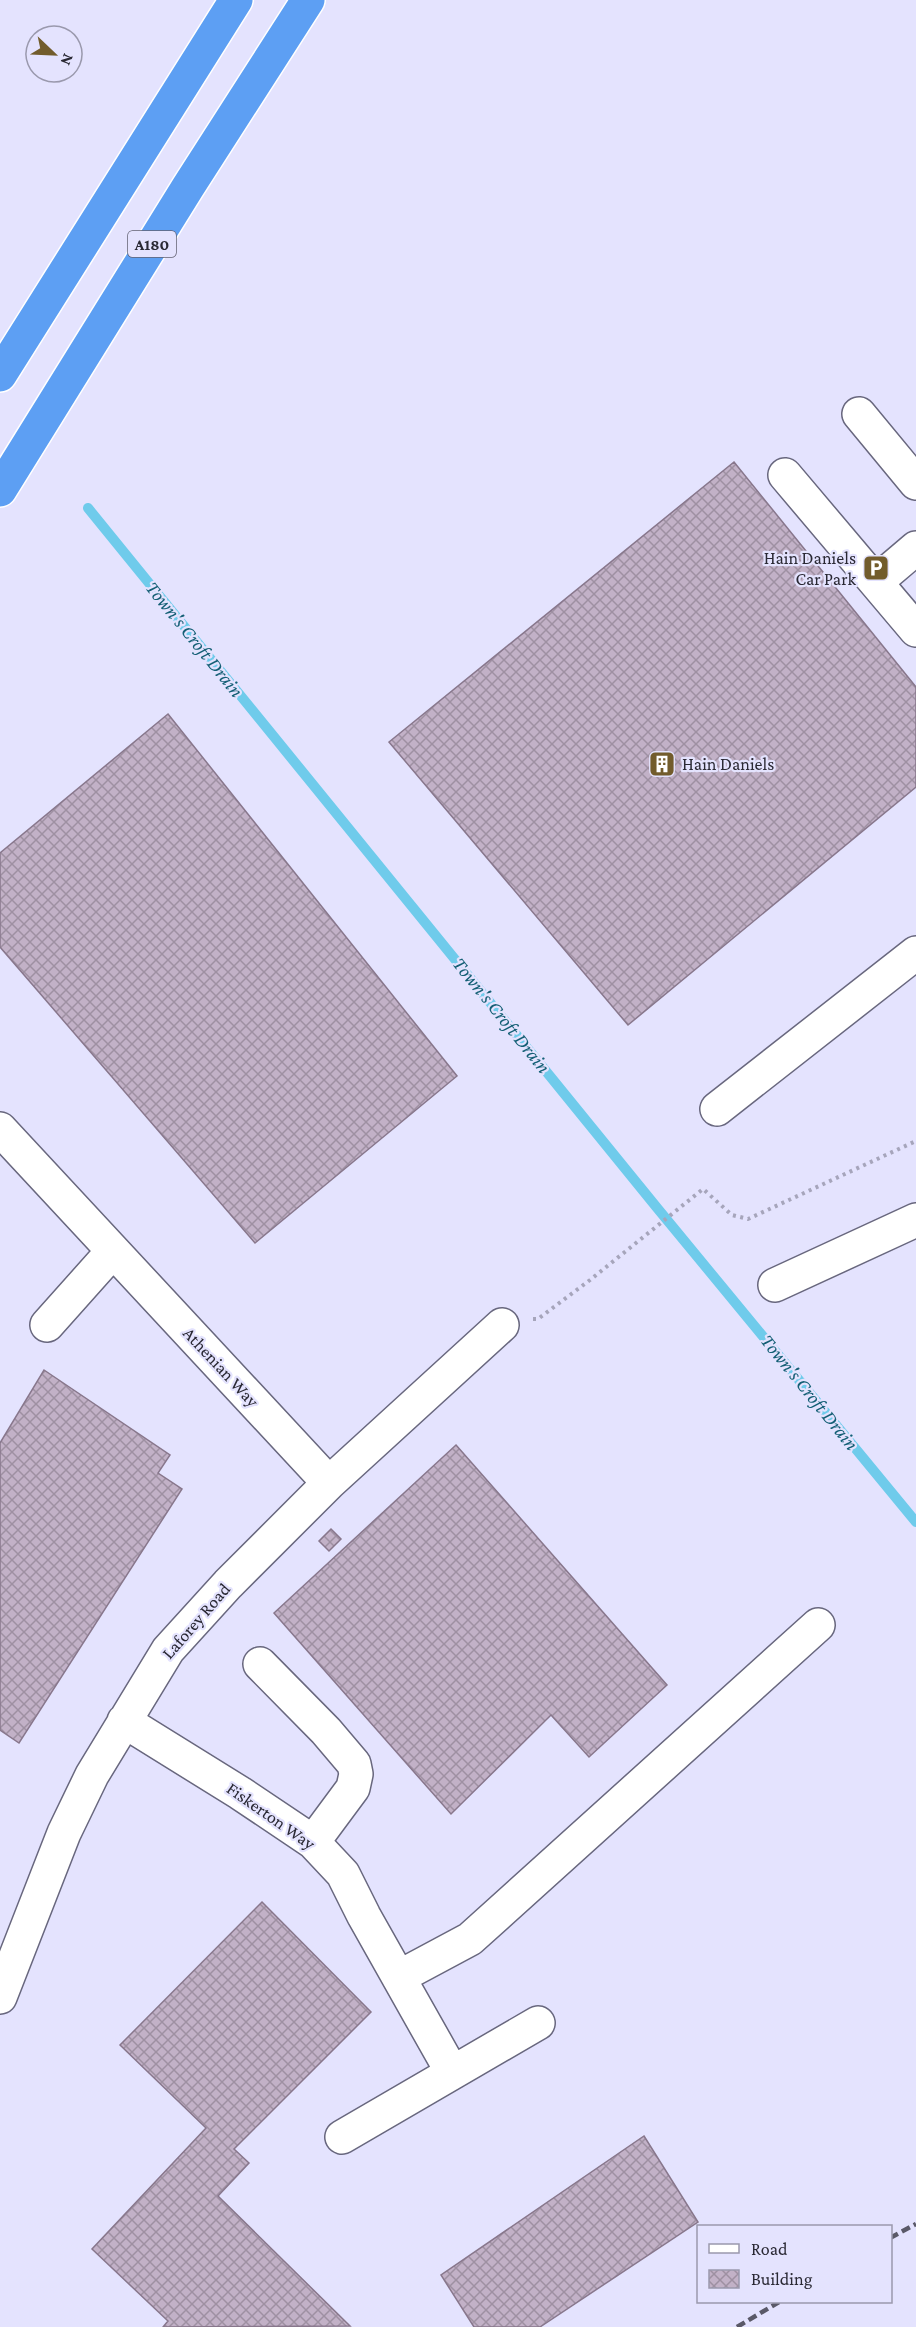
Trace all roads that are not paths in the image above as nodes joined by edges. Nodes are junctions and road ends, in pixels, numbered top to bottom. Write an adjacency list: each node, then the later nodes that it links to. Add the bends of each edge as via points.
1 (236, 0): 3 (highway)
2 (308, 0): 7 (highway, A180)
3 (0, 375)
4 (859, 414): 6 (street)
5 (785, 476): 9 (street)
6 (916, 483)
7 (0, 490)
8 (916, 548): 9 (street)
9 (876, 582): 10 (street)
10 (916, 630)
11 (916, 953): 12 (street)
12 (717, 1109)
13 (0, 1129): 15 (street, Athenian Way)
14 (916, 1220): 16 (street)
15 (113, 1251): 18 (street); 19 (street, Athenian Way)
16 (775, 1285)
17 (502, 1324): 19 (street, Laforey Road)
18 (47, 1325)
19 (329, 1483): 22 (street, Laforey Road, via 168,1650)
20 (818, 1625): 24 (street, via 470,1939)
21 (260, 1664): 23 (street, via 354,1764 353,1788)
22 (124, 1721): 23 (street, Fiskerton Way); 25 (street, Laforey Road, via 64,1833)
23 (313, 1842): 24 (street, Fiskerton Way, via 343,1874)
24 (399, 1977): 27 (street, Fiskerton Way)
25 (0, 1997)
26 (538, 2023): 27 (street)
27 (452, 2072): 28 (street)
28 (342, 2137)

